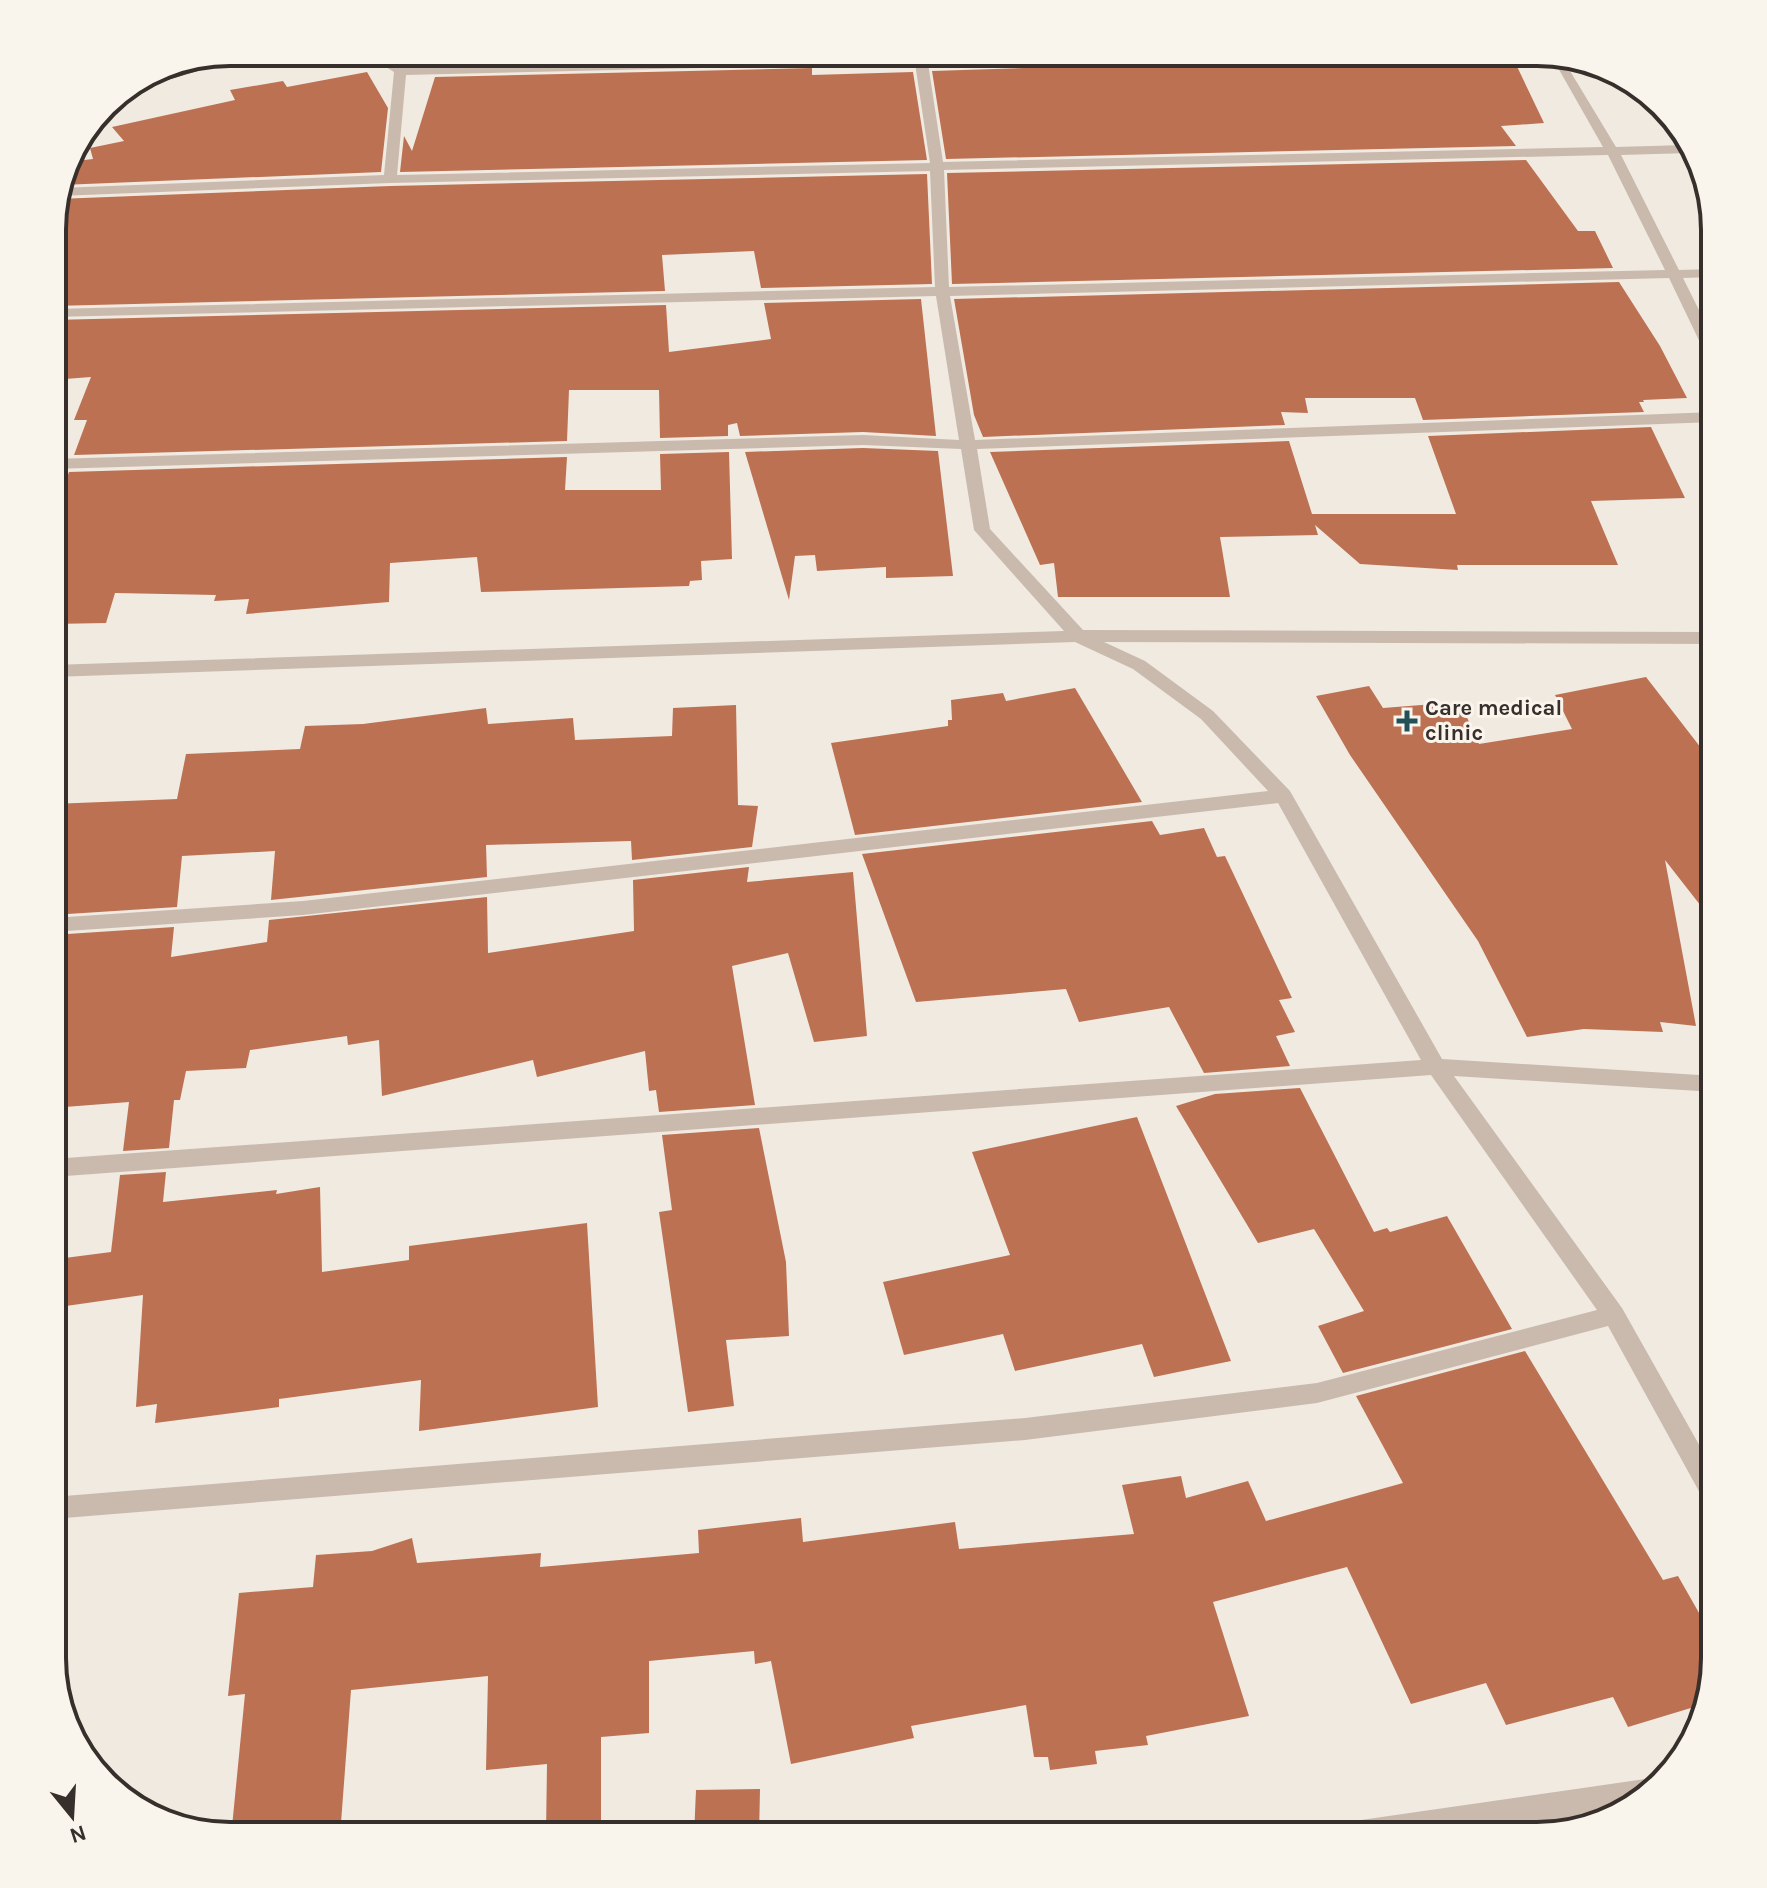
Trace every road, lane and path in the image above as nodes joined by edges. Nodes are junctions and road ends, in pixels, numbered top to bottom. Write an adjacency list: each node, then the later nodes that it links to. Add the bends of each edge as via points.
1 (392, 66): 5 (street)
2 (574, 66): 5 (street)
3 (922, 66): 8 (street)
4 (1562, 68): 7 (street)
5 (400, 71): 9 (street)
6 (1680, 149): 7 (street)
7 (1613, 152): 8 (street); 12 (street)
8 (937, 166): 9 (street); 13 (street)
9 (390, 179): 10 (street)
10 (71, 192)
11 (1701, 273): 12 (street)
12 (1673, 274): 13 (street); 15 (street)
13 (942, 289): 14 (street, via 770,298); 17 (street)
14 (66, 313)
15 (1701, 329)
16 (1701, 418): 17 (street)
17 (968, 445): 18 (street, via 863,440); 19 (street, via 982,530)
18 (66, 464)
19 (1078, 636): 20 (street); 21 (street); 22 (street, via 1139,665 1207,715)
20 (1701, 638)
21 (66, 671)
22 (1283, 796): 23 (street, via 303,908); 24 (street)
23 (66, 924)
24 (1436, 1067): 25 (street); 26 (street); 27 (street)
25 (1701, 1083)
26 (66, 1167)
27 (1614, 1315): 28 (street); 29 (street, via 1317,1393 1025,1429)
28 (1701, 1471)
29 (66, 1507)
30 (1625, 1796): 31 (street)
31 (1444, 1822)

